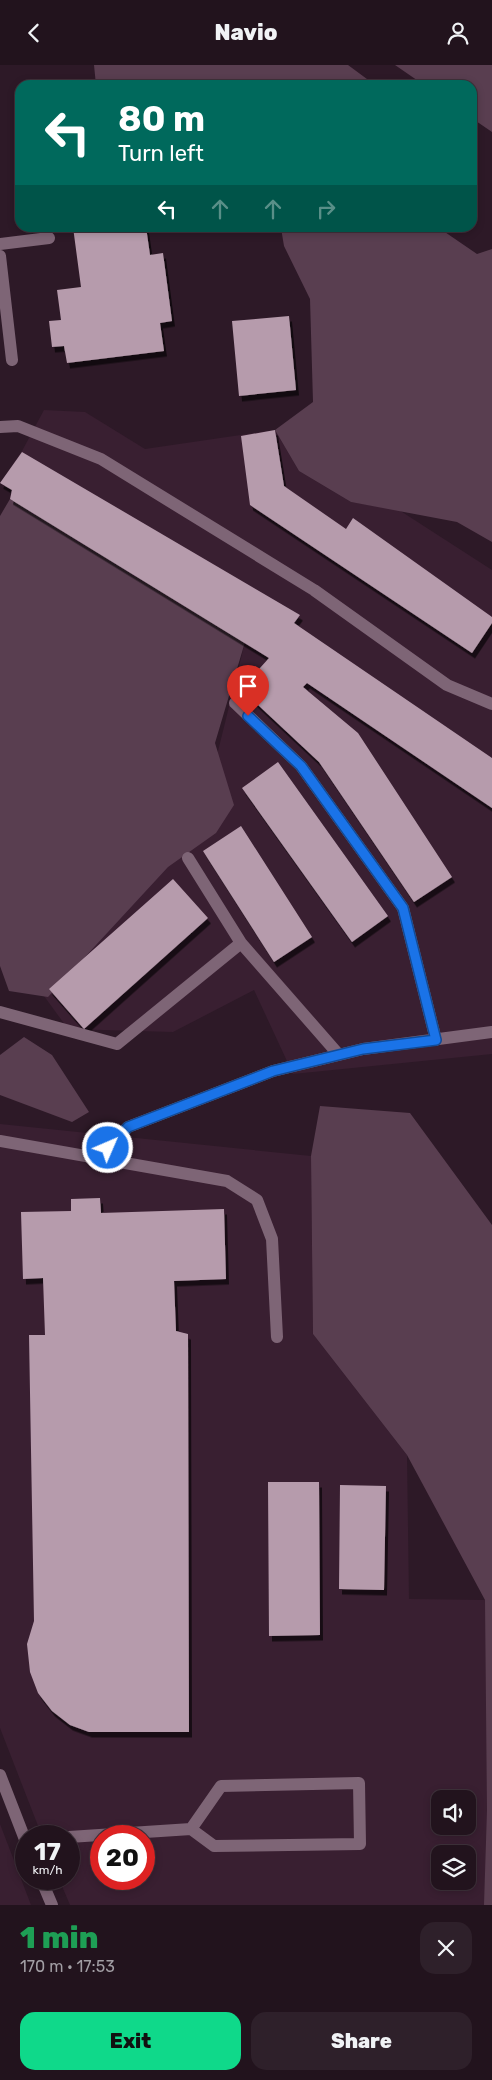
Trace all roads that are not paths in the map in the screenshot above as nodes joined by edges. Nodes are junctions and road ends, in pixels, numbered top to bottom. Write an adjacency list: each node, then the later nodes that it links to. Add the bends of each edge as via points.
1 (49, 238): 2 (street)
2 (0, 244)
3 (0, 256): 4 (street)
4 (12, 360)
5 (0, 427): 7 (street, via 18,426 101,459 314,590 447,685)
6 (234, 703): 12 (street, via 301,766 403,908)
7 (492, 704)
8 (188, 858): 9 (street)
9 (241, 943): 10 (street, via 118,1044); 13 (street)
10 (0, 1013)
11 (492, 1032): 12 (street)
12 (436, 1040): 13 (street)
13 (338, 1055): 15 (street, via 273,1071 128,1127)
14 (0, 1141): 15 (street)
15 (97, 1158): 16 (street, via 227,1181 257,1200 272,1239)
16 (278, 1337)
17 (0, 1775): 18 (street)
18 (19, 1825)
19 (192, 1829): 19 (street, via 221,1786 359,1783 360,1843 214,1846); 20 (street)
20 (80, 1836)
21 (46, 1890): 22 (street)
22 (52, 1905)

